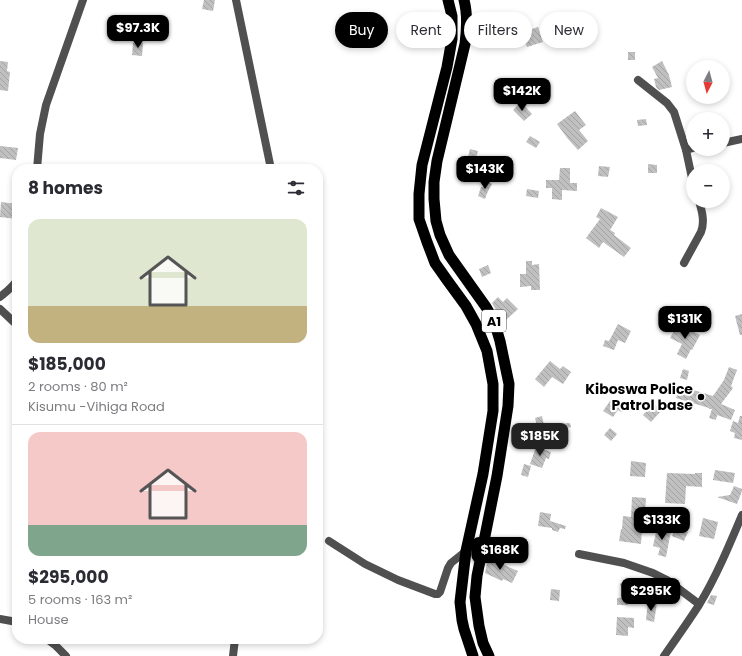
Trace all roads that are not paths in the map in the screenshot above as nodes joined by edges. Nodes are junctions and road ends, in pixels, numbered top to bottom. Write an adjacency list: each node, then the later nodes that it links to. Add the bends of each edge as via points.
1 (83, 0): 9 (street, via 46,105)
2 (236, 0): 10 (street)
3 (448, 0): 19 (highway, A1, via 452,16 452,39 422,166 419,206 420,219 435,263 476,324 487,351 492,384 493,411 483,474)
4 (464, 0): 29 (highway, A1, via 467,25 465,44 437,160 434,199 436,221 449,255 494,321 509,384 497,476 475,597 483,643)
5 (638, 80): 7 (street, via 667,103 674,112)
6 (742, 140): 8 (street)
7 (686, 142)
8 (730, 142)
9 (37, 164)
10 (269, 164)
11 (701, 208): 12 (street, via 704,224)
12 (684, 263)
13 (12, 287): 14 (street)
14 (0, 297)
15 (0, 308): 16 (street)
16 (12, 320)
17 (742, 515): 21 (street)
18 (329, 541): 19 (street, via 364,564 434,594 440,592 451,563)
19 (466, 551): 28 (highway, A1, via 460,602 464,629)
20 (579, 554): 21 (street, via 624,563 653,573 667,580)
21 (699, 604): 30 (street)
22 (0, 620): 23 (street)
23 (12, 621)
24 (54, 644): 26 (street)
25 (234, 644): 27 (street)
26 (66, 656)
27 (233, 656)
28 (473, 656)
29 (489, 656)
30 (664, 656)

